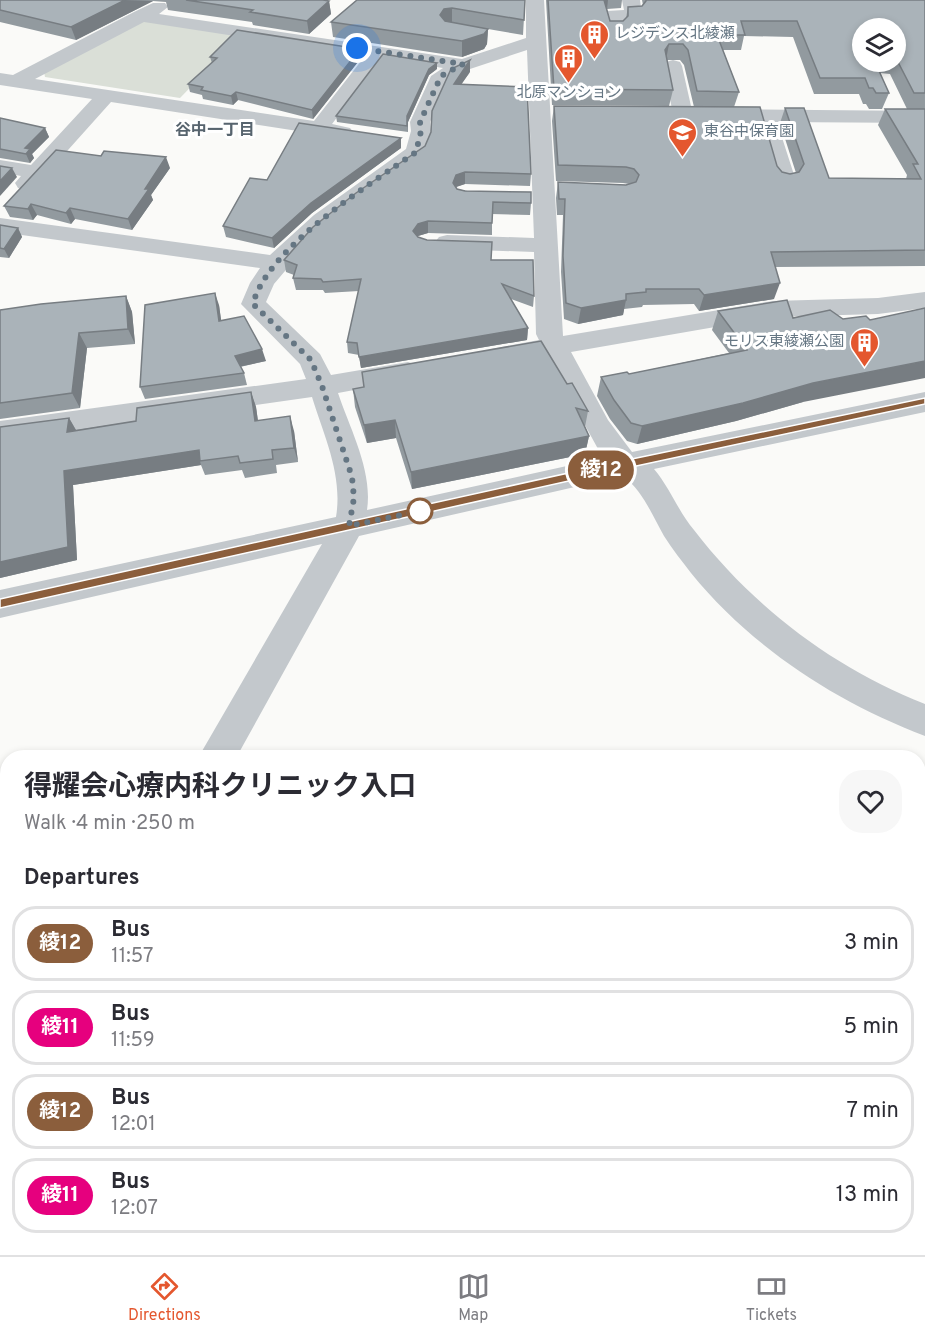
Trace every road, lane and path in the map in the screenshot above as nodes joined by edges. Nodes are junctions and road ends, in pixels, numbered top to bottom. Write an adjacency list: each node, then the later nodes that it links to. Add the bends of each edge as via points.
1 (171, 0): 4 (street)
2 (535, 0): 10 (street)
3 (631, 0): 6 (street, via 633,15 613,15)
4 (140, 16): 7 (street); 16 (street)
5 (330, 28): 9 (street)
6 (615, 30)
7 (266, 35): 9 (street); 11 (street)
8 (493, 38): 10 (street)
9 (313, 42): 12 (street); 13 (street)
10 (530, 42): 14 (street); 19 (street)
11 (252, 49)
12 (378, 51): 14 (street); 25 (street)
13 (297, 55)
14 (463, 64): 28 (street, via 441,76 420,122)
15 (673, 66): 22 (street)
16 (8, 80): 17 (street)
17 (107, 95): 25 (street); 30 (street)
18 (890, 98): 24 (street)
19 (540, 113): 20 (street); 35 (street)
20 (564, 113)
21 (659, 114): 22 (street)
22 (683, 115): 23 (street)
23 (765, 116): 24 (street); 31 (street)
24 (917, 120)
25 (319, 128): 26 (street)
26 (363, 135)
27 (397, 140): 28 (street)
28 (419, 143): 36 (street, via 416,152 333,210)
29 (0, 166): 30 (street)
30 (36, 172): 32 (street)
31 (785, 181)
32 (7, 203)
33 (0, 225): 36 (street)
34 (428, 242): 35 (street)
35 (544, 244): 38 (street, via 549,334)
36 (274, 263): 41 (street, via 256,289 253,304 311,360)
37 (925, 300): 38 (street, via 878,306 773,309)
38 (554, 345): 39 (street); 44 (street, via 615,454)
39 (473, 359)
40 (427, 368): 41 (street)
41 (322, 386): 43 (street); 45 (street, via 352,477 354,498)
42 (925, 402): 44 (street)
43 (0, 431)
44 (627, 464): 45 (street); 47 (street, via 642,474 681,537 715,578 763,624 841,681)
45 (349, 526): 46 (street); 48 (street)
46 (0, 604)
47 (925, 720)
48 (221, 750)

